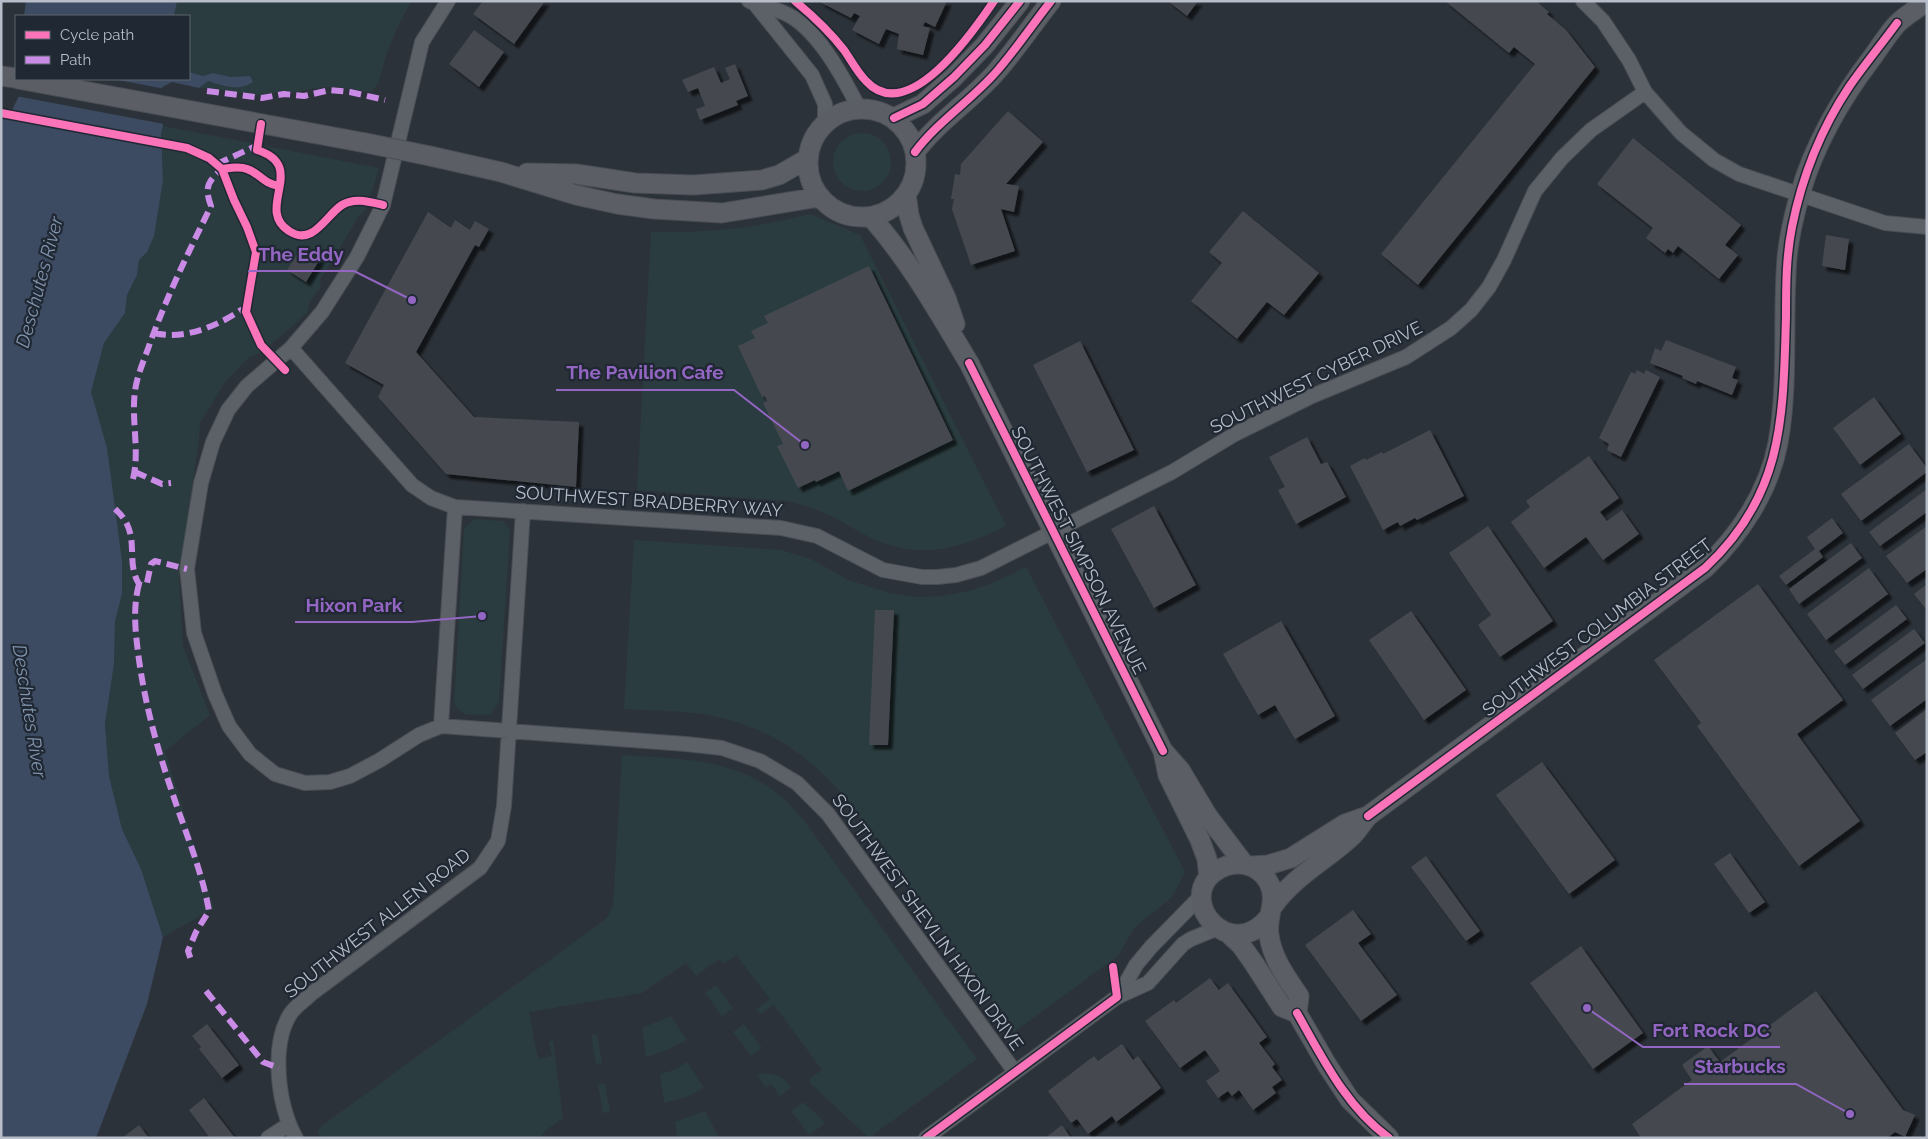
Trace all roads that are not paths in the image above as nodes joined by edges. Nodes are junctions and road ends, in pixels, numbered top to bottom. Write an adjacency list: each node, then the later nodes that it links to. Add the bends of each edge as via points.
1 (448, 1): 22 (street, SOUTHWEST SHEVLIN HIXON DRIVE, via 422,42 383,205 357,257 322,312)
2 (1020, 1): 12 (street, via 954,77 923,104)
3 (1051, 1): 14 (street, via 997,71)
4 (1584, 1): 10 (street, via 1603,21 1629,60)
5 (1904, 1): 8 (street, SOUTHWEST COLUMBIA STREET)
6 (1926, 1): 8 (street, SOUTHWEST COLUMBIA STREET)
7 (752, 3): 11 (street, via 784,12 810,31); 13 (street, via 812,75 826,104)
8 (1897, 24): 18 (street, SOUTHWEST COLUMBIA STREET, via 1837,107 1812,159)
9 (26, 80): 16 (street, bridge, via 366,143)
10 (1645, 92): 18 (street, via 1681,133 1714,160 1738,174); 26 (street, SOUTHWEST CYBER DRIVE, via 1591,130 1562,158 1535,191 1489,287 1451,328 1406,357 1312,396 1235,434 1172,472)
11 (859, 108): 12 (street, via 877,110); 13 (street, via 840,112)
12 (894, 118): 14 (street, via 908,133)
13 (825, 122): 15 (street, via 813,139)
14 (915, 152): 17 (street, via 915,174)
15 (807, 159): 16 (street, via 779,175 762,180 694,185 635,183 576,174); 19 (street, via 810,179)
16 (500, 172): 19 (street, via 576,195 654,210 722,213)
17 (906, 194): 20 (street, via 891,209); 23 (street, SOUTHWEST SIMPSON AVENUE, via 913,228 946,298)
18 (1800, 195): 21 (street, via 1885,223); 30 (street, SOUTHWEST COLUMBIA STREET, via 1787,257 1778,444 1754,507 1740,530 1705,568)
19 (820, 197): 20 (street, via 834,210 852,216)
20 (871, 217): 23 (street, SOUTHWEST SIMPSON AVENUE, via 892,241)
21 (1927, 226)
22 (291, 348): 24 (street, SOUTHWEST BRADBERRY WAY, via 412,485 431,498); 27 (street, SOUTHWEST SHEVLIN HIXON DRIVE, via 247,386 228,410 213,442 200,484 187,569 194,633 215,694 230,726 250,754 275,774 305,784 350,776 418,735)
23 (969, 363): 26 (street, SOUTHWEST SIMPSON AVENUE)
24 (455, 507): 25 (street, SOUTHWEST BRADBERRY WAY); 27 (street)
25 (523, 511): 26 (street, SOUTHWEST BRADBERRY WAY, via 781,528 817,536 883,570 922,577 956,575 981,568); 28 (street, SOUTHWEST ALLEN ROAD)
26 (1052, 531): 29 (street, SOUTHWEST SIMPSON AVENUE)
27 (441, 726): 28 (street, SOUTHWEST SHEVLIN HIXON DRIVE)
28 (509, 731): 38 (street, SOUTHWEST SHEVLIN HIXON DRIVE, via 722,748 760,761 796,783 828,814); 39 (street, SOUTHWEST ALLEN ROAD, via 498,841 480,868 311,994 292,1013 280,1046 279,1068 279,1088)
29 (1163, 751): 31 (street, SOUTHWEST SIMPSON AVENUE, via 1180,770 1207,816); 32 (street, SOUTHWEST SIMPSON AVENUE, via 1168,775 1207,859)
30 (1368, 816): 31 (street, SOUTHWEST COLUMBIA STREET, via 1345,824 1291,858 1268,865); 34 (street, SOUTHWEST COLUMBIA STREET, via 1353,836 1281,894)
31 (1248, 865): 32 (street, via 1230,864); 34 (street, via 1263,874 1270,883 1273,894)
32 (1209, 877): 33 (street)
33 (1201, 896): 35 (street, via 1209,920); 36 (street, via 1136,965)
34 (1271, 911): 35 (street, via 1262,926 1252,932 1240,935); 37 (street, via 1269,934 1273,951 1299,996)
35 (1223, 931): 36 (street, via 1191,938 1148,983); 37 (street, via 1241,945 1282,1007)
36 (1118, 998): 38 (street)
37 (1297, 1013): 43 (street, via 1350,1100)
38 (1015, 1072): 42 (street)
39 (288, 1125): 40 (street); 41 (street, SOUTHWEST ALLEN ROAD)
40 (268, 1138)
41 (296, 1138)
42 (926, 1138)
43 (1389, 1138)

